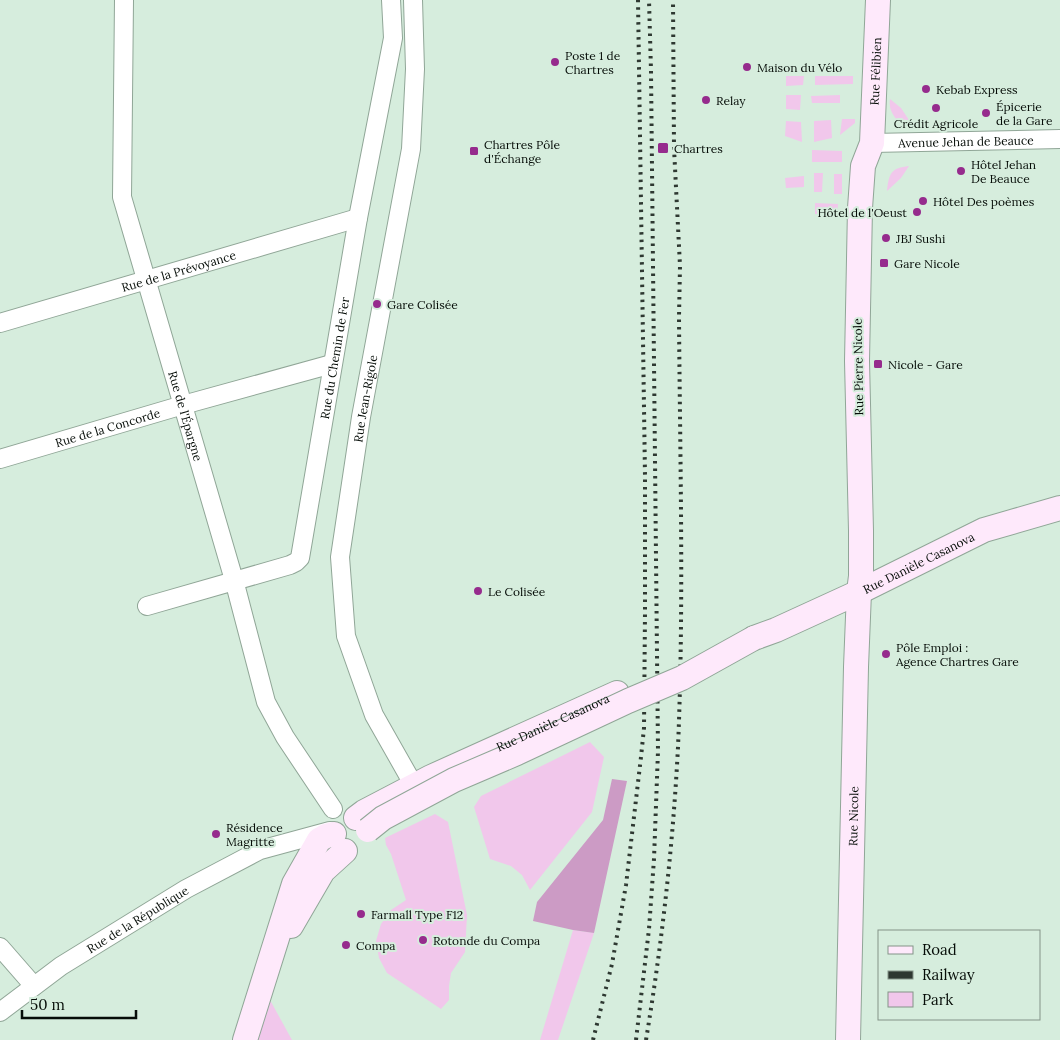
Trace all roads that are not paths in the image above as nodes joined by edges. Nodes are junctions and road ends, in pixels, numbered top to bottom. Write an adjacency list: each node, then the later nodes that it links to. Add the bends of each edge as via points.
1 (124, 0): 8 (street, Rue de l'Épargne, via 122,197)
2 (391, 0): 7 (street, Rue du Chemin de Fer, via 393,38)
3 (413, 0): 18 (street, Rue Jean-Rigole, via 416,69 411,149 361,417 340,557 346,636 374,715)
4 (878, 0): 6 (street, Rue Félibien)
5 (1060, 139): 6 (street, Avenue Jehan de Beauce)
6 (872, 143): 15 (street, Rue Pierre Nicole, via 863,166 860,208)
7 (358, 218): 8 (street, Rue de la Prévoyance); 10 (street, Rue du Chemin de Fer)
8 (146, 281): 9 (street, Rue de la Prévoyance); 11 (street, Rue de l'Épargne)
9 (0, 323)
10 (332, 364): 11 (street, Rue de la Concorde); 14 (street, Rue du Chemin de Fer, via 300,558 290,564)
11 (183, 405): 12 (street, Rue de la Concorde); 14 (street, Rue de l'Épargne)
12 (0, 459)
13 (1060, 508): 15 (street, Rue Danièle Casanova, via 984,530)
14 (234, 580): 16 (street, Rue du Chemin de Fer); 19 (street, Rue de l'Épargne, via 266,702)
15 (859, 592): 17 (street, Rue Danièle Casanova); 24 (street, Rue Nicole)
16 (147, 606)
17 (754, 638): 18 (street, Rue Danièle Casanova, bridge, via 639,683); 19 (street, Rue Danièle Casanova, bridge, via 682,678 454,780 383,818)
18 (412, 786): 19 (street, Rue Danièle Casanova, via 364,812)
19 (344, 827): 21 (street, Rue de la République, via 260,850 186,889); 23 (street, via 319,840 294,884)
20 (0, 947): 21 (street)
21 (34, 986): 22 (street, Rue de la République)
22 (0, 1012)
23 (245, 1040)
24 (848, 1040)

